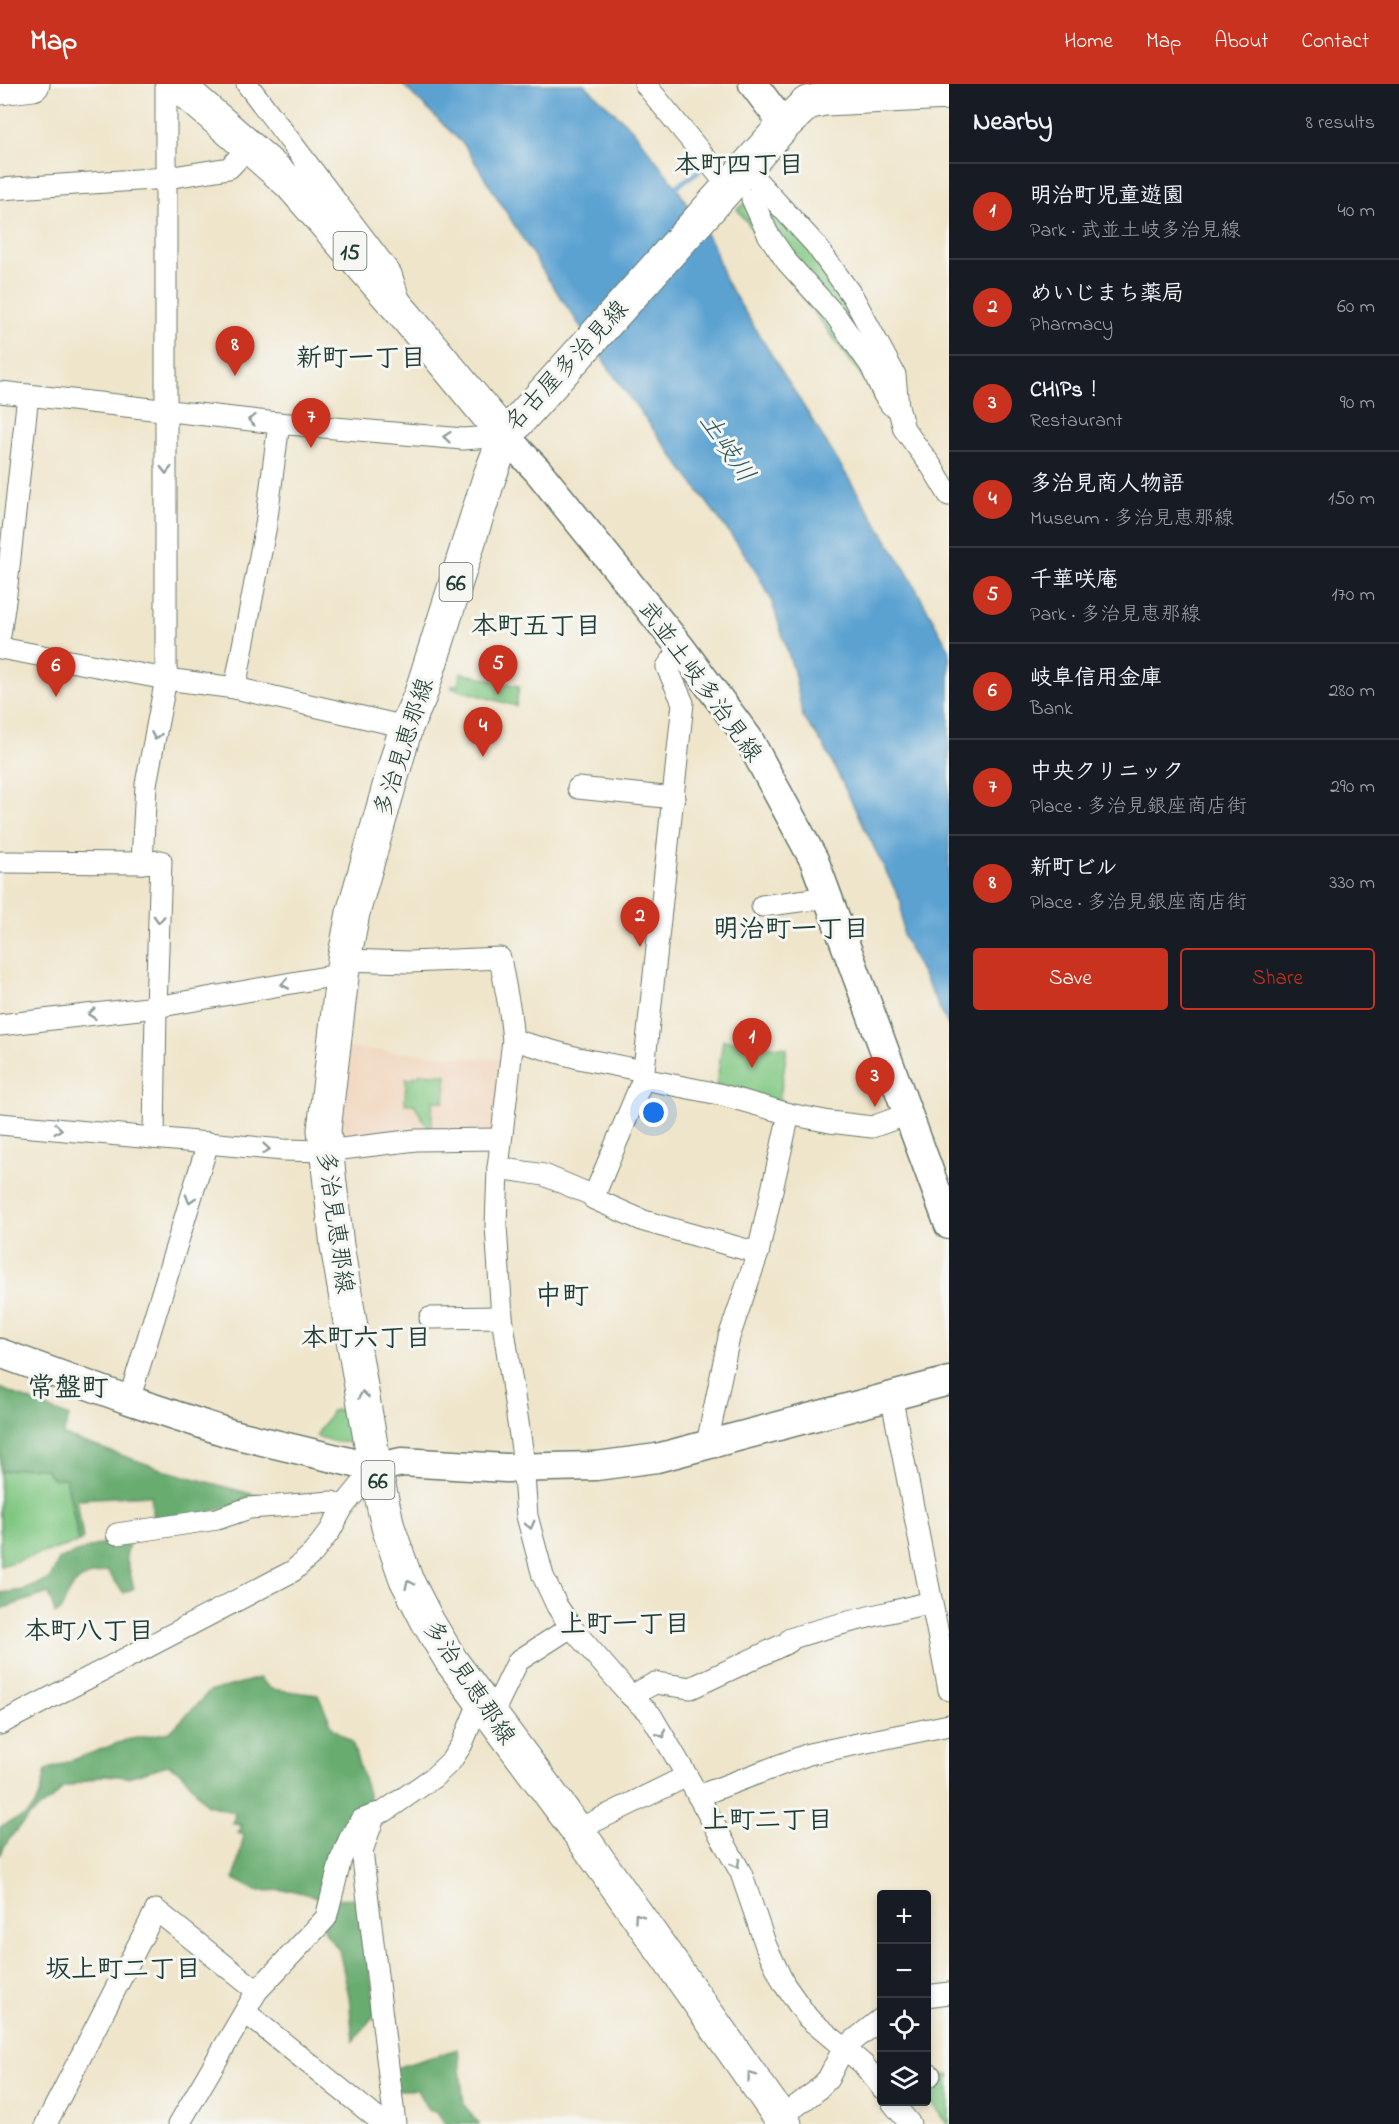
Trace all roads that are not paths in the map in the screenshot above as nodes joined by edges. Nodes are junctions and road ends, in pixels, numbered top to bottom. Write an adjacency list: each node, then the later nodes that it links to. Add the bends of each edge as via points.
1 (33, 84): 7 (main road)
2 (166, 84): 12 (street)
3 (177, 84): 11 (main road, 名古屋多治見線 / 15)
4 (247, 84): 15 (street, via 391,274)
5 (645, 84): 13 (street)
6 (753, 84): 10 (street)
7 (0, 87)
8 (935, 90): 9 (main road, 名古屋多治見線)
9 (824, 91): 10 (main road, 名古屋多治見線)
10 (784, 125): 13 (main road, 名古屋多治見線)
11 (249, 147): 12 (street, via 229,168); 15 (main road, 名古屋多治見線 / 15, via 303,197)
12 (167, 178): 14 (street); 19 (street)
13 (742, 185): 18 (street, via 787,262 836,316 871,366 884,395 891,405); 18 (street, via 815,243 853,297 895,375); 21 (main road, 名古屋多治見線)
14 (0, 189)
15 (404, 314): 21 (main road, 名古屋多治見線 / 15)
16 (0, 392): 17 (street)
17 (28, 395): 19 (street); 24 (street)
18 (898, 406): 22 (street, via 904,429)
19 (166, 411): 20 (street, one-way to 19); 27 (street, one-way to 27)
20 (279, 423): 21 (street, one-way to 20, via 464,438); 28 (street, via 266,525)
21 (514, 426): 26 (street, 武並土岐多治見線, via 538,471); 29 (main road, 多治見恵那線 / 66, via 489,478 420,696)
22 (940, 464): 23 (street)
23 (949, 495)
24 (0, 635)
25 (0, 648): 27 (street)
26 (681, 648): 31 (street, via 667,667 683,703); 34 (street, 武並土岐多治見線, via 748,738 814,860)
27 (166, 679): 28 (street); 33 (street, one-way to 33, via 146,784)
28 (236, 688): 29 (street)
29 (406, 727): 36 (main road, 多治見恵那線 / 66, via 353,913)
30 (578, 788): 31 (street)
31 (674, 798): 40 (street)
32 (0, 862): 33 (street)
33 (152, 862): 37 (street, one-way to 37)
34 (829, 897): 35 (street); 42 (street, 武並土岐多治見線)
35 (762, 906)
36 (343, 967): 37 (street, one-way to 37); 39 (street, via 500,958); 47 (main road, 多治見恵那線 / 66, via 324,1130)
37 (156, 1007): 38 (street, one-way to 38); 44 (street)
38 (0, 1024)
39 (513, 1040): 40 (street); 45 (street)
40 (644, 1075): 41 (street); 49 (street)
41 (789, 1114): 42 (street, via 872,1127); 51 (street)
42 (908, 1114): 50 (street, 武並土岐多治見線)
43 (0, 1124): 44 (street, one-way to 44)
44 (154, 1138): 46 (street)
45 (500, 1139): 47 (street, via 416,1140); 48 (street)
46 (208, 1143): 47 (street, one-way to 47); 57 (street, one-way to 57)
47 (325, 1151): 60 (main road, 多治見恵那線 / 66, one-way to 47)
48 (498, 1168): 49 (street, via 544,1175); 52 (street, via 496,1226)
49 (594, 1196): 51 (street, via 644,1221)
50 (949, 1225)
51 (758, 1253): 58 (street, via 729,1336)
52 (502, 1317): 53 (street); 59 (street)
53 (430, 1318)
54 (0, 1353): 57 (street)
55 (949, 1381): 56 (street)
56 (891, 1395): 58 (street); 63 (street)
57 (129, 1400): 60 (street, via 229,1433)
58 (707, 1444): 59 (street, via 657,1458)
59 (524, 1467): 60 (street, via 402,1462); 64 (street, one-way to 64, via 527,1516 543,1576)
60 (375, 1468): 61 (street); 67 (main road, 多治見恵那線 / 66, one-way to 60, via 452,1662 406,1579 388,1527)
61 (344, 1507): 62 (street, via 332,1502 249,1508 218,1519); 68 (street, via 330,1532 293,1571)
62 (117, 1534)
63 (938, 1606): 65 (street); 66 (street, via 861,1617 790,1639 691,1688 655,1683)
64 (571, 1627): 66 (street); 67 (street, via 518,1661)
65 (949, 1690)
66 (631, 1696): 70 (street, one-way to 70, via 651,1715)
67 (485, 1709): 72 (street, via 451,1761 434,1777); 73 (main road, 多治見恵那線 / 66)
68 (0, 1724)
69 (949, 1725): 71 (street, via 809,1754)
70 (687, 1776): 71 (street); 73 (street)
71 (698, 1796): 79 (street, one-way to 79, via 741,1873 766,1946 784,1984 808,2018)
72 (375, 1814): 74 (street, via 361,1820 349,1840 326,1918); 86 (street, via 362,1851)
73 (577, 1830): 82 (main road, 多治見恵那線 / 66, one-way to 73)
74 (257, 1991): 77 (street); 83 (street, via 156,1910)
75 (949, 1993): 76 (street)
76 (931, 1995)
77 (245, 2012): 84 (street); 85 (street)
78 (877, 2022): 79 (street)
79 (843, 2049): 80 (street); 82 (street, via 828,2079)
80 (877, 2081)
81 (897, 2106): 87 (street)
82 (783, 2121)
83 (46, 2124)
84 (178, 2124)
85 (384, 2124)
86 (395, 2124)
87 (910, 2124)

